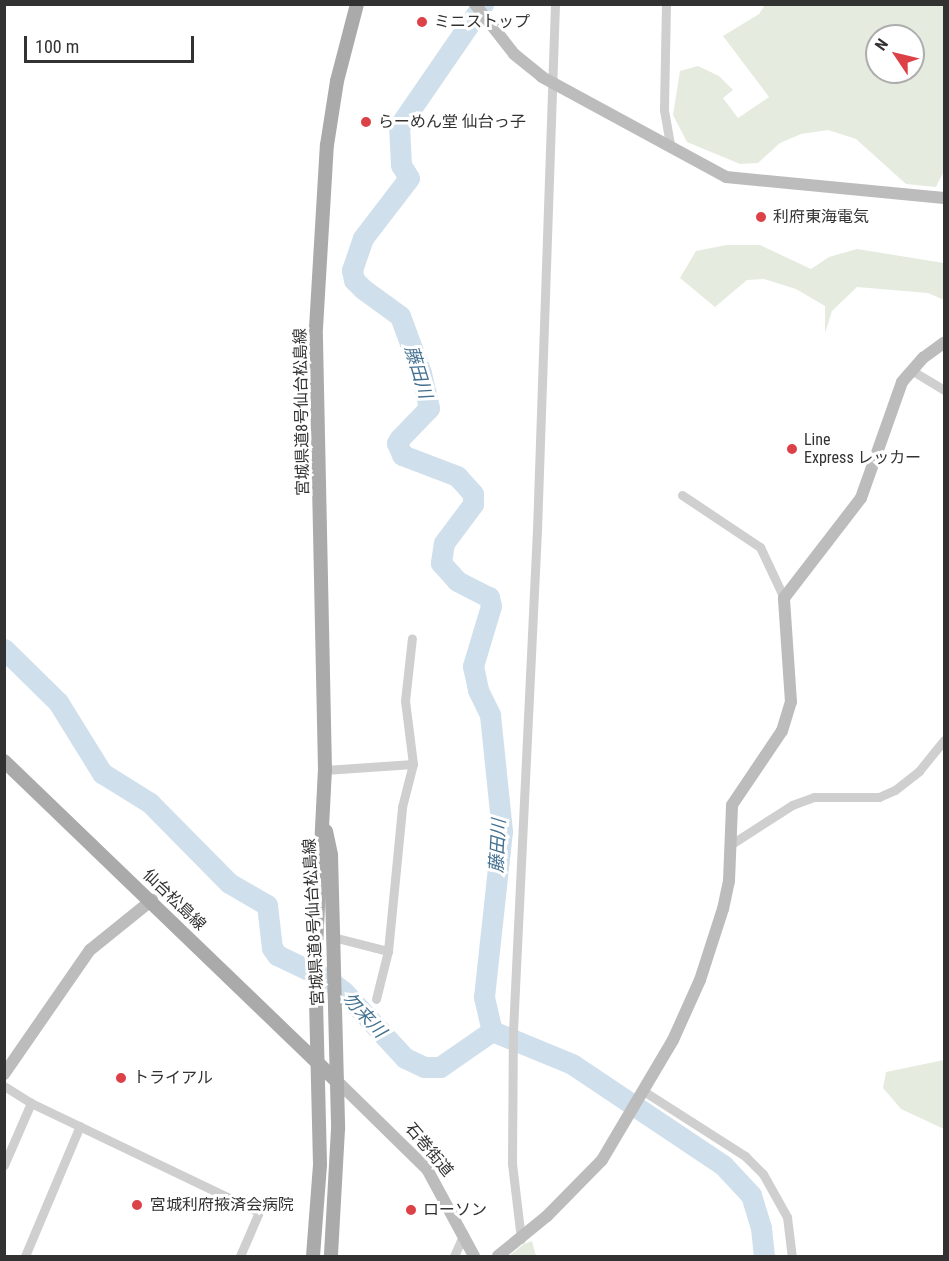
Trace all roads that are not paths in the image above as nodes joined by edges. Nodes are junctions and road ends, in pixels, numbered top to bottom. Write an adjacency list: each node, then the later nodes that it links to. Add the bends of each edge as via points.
1 (357, 4): 17 (main road, 宮城県道8号仙台松島線, via 337,81 327,145 317,294)
2 (475, 4): 5 (street, via 514,54)
3 (555, 4): 5 (street)
4 (666, 4): 6 (street, via 664,110)
5 (554, 85): 6 (street); 33 (street, via 513,1030 512,1163)
6 (671, 148): 7 (street, via 734,179)
7 (945, 198)
8 (945, 343): 9 (street)
9 (911, 370): 10 (street); 12 (street, via 895,396 861,498)
10 (945, 390)
11 (682, 495): 12 (street, via 760,547)
12 (784, 598): 19 (street, via 791,702 782,731 737,792 728,829)
13 (412, 638): 16 (street, via 405,701)
14 (945, 740): 19 (street, via 919,771 895,790 879,797 814,797 792,804)
15 (4, 761): 20 (main road, 仙台松島線)
16 (413, 764): 17 (street); 22 (street, via 402,807)
17 (325, 770): 18 (main road, 宮城県道8号仙台松島線)
18 (325, 823): 21 (main road, 宮城県道8号仙台松島線); 24 (main road, 宮城県道8号仙台松島線, via 318,854)
19 (730, 845): 28 (street, via 729,881 700,980)
20 (152, 900): 24 (main road, 仙台松島線); 25 (street, via 90,950)
21 (333, 938): 22 (street); 26 (main road, 宮城県道8号仙台松島線)
22 (388, 951): 23 (street)
23 (376, 999)
24 (318, 1065): 26 (main road, 仙台松島線); 36 (main road, via 320,1164)
25 (4, 1074)
26 (337, 1081): 32 (street, 石巻街道, via 427,1169); 37 (main road, via 336,1220)
27 (4, 1086): 29 (street)
28 (645, 1092): 33 (street, via 584,1180); 41 (street, via 711,1132 763,1174 787,1217)
29 (31, 1103): 30 (street); 31 (street)
30 (80, 1126): 34 (street); 35 (street, via 259,1212)
31 (4, 1165)
32 (464, 1234): 38 (street); 39 (street, 石巻街道)
33 (521, 1239): 40 (street)
34 (25, 1257)
35 (240, 1257)
36 (313, 1257)
37 (331, 1257)
38 (454, 1257)
39 (474, 1257)
40 (498, 1257)
41 (792, 1257)

